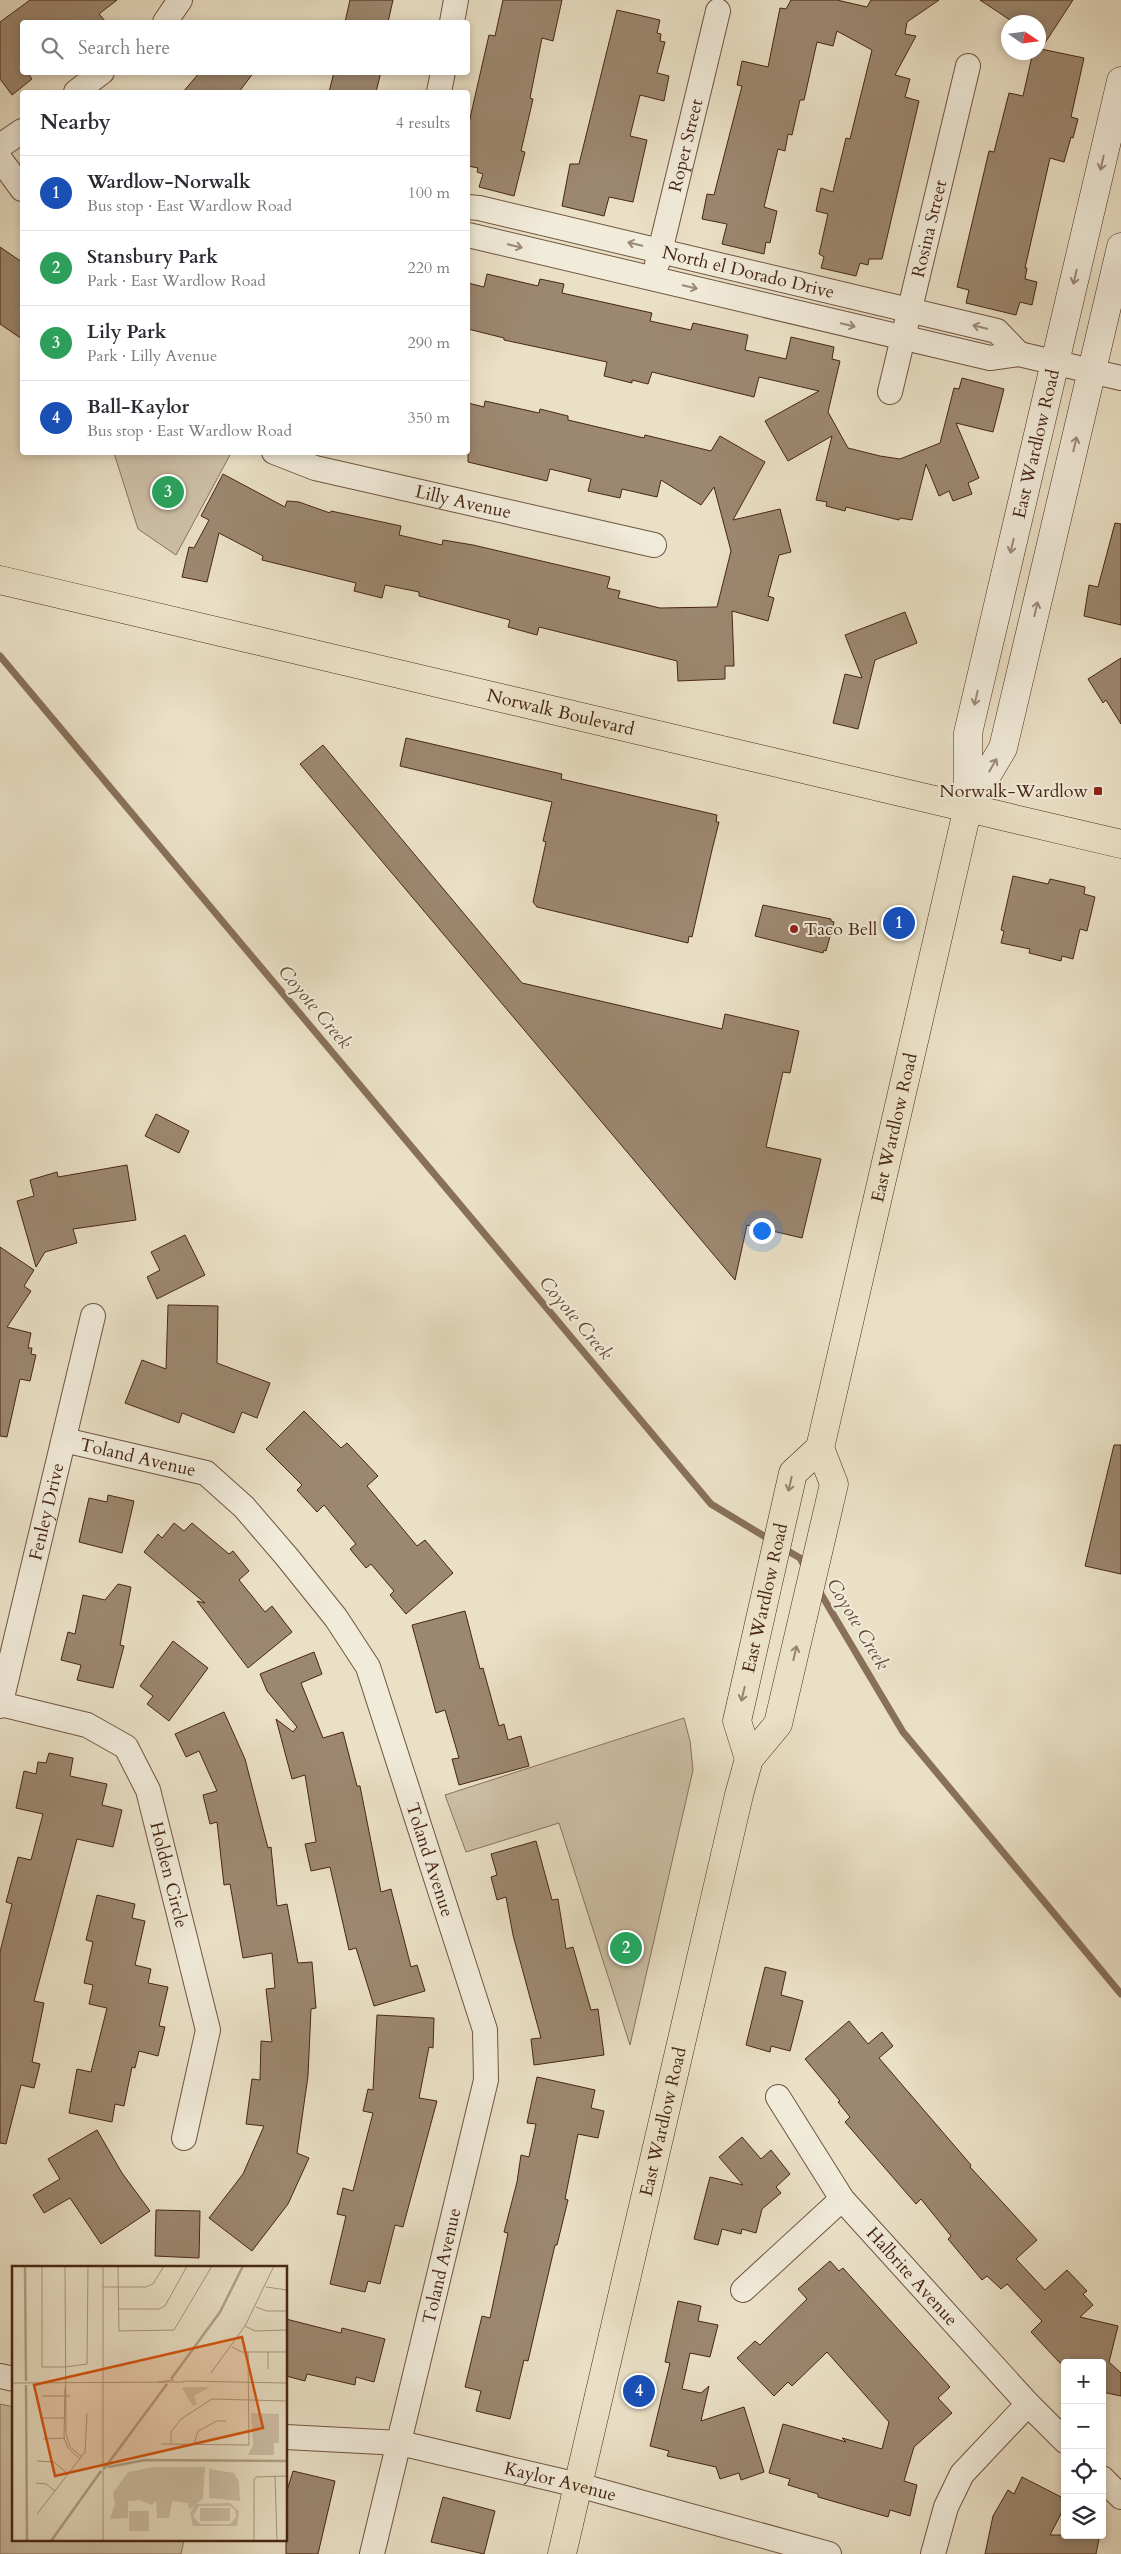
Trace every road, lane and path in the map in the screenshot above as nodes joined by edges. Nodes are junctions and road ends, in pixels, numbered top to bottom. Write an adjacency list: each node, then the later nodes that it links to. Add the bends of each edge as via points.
1 (180, 0): 4 (street)
2 (456, 0): 5 (street)
3 (718, 11): 19 (street, Roper Street)
4 (166, 20)
5 (452, 20)
6 (968, 66): 22 (street, Rosina Street)
7 (98, 75): 10 (street)
8 (442, 75): 11 (street)
9 (1121, 81): 26 (main road, East Wardlow Road, one-way to 26)
10 (79, 90)
11 (439, 90)
12 (20, 132): 13 (street)
13 (0, 146)
14 (0, 159): 15 (street)
15 (20, 186)
16 (470, 207): 19 (street, North el Dorado Drive, one-way to 16)
17 (470, 235): 20 (street, North el Dorado Drive, one-way to 20)
18 (1121, 247): 27 (main road, East Wardlow Road)
19 (660, 250): 20 (street, Roper Street); 21 (street, North el Dorado Drive)
20 (653, 279): 23 (street, North el Dorado Drive, one-way to 23)
21 (798, 283): 22 (street, North el Dorado Drive); 23 (street)
22 (910, 310): 24 (street, Rosina Street); 25 (street, North el Dorado Drive, one-way to 22, via 997,331)
23 (791, 311): 24 (street, North el Dorado Drive, one-way to 24)
24 (903, 338): 25 (street, North el Dorado Drive, via 990,358); 29 (street, Rosina Street)
25 (1018, 354): 26 (street, North el Dorado Drive)
26 (1055, 362): 27 (street, North el Dorado Drive); 33 (main road, East Wardlow Road, one-way to 33, via 968,734)
27 (1092, 371): 28 (street, North el Dorado Drive); 33 (main road, East Wardlow Road, one-way to 27, via 1003,748)
28 (1121, 378)
29 (890, 392)
30 (282, 455): 31 (street, Lilly Avenue, via 315,468)
31 (654, 546)
32 (0, 580): 33 (main road, Norwalk Boulevard)
33 (968, 807): 34 (main road, Norwalk Boulevard); 37 (main road, East Wardlow Road)
34 (1121, 844)
35 (93, 1316): 36 (street, Fenley Drive)
36 (64, 1440): 38 (street, Fenley Drive); 47 (street, Toland Avenue, via 206,1473 244,1507 287,1557 336,1618 368,1667 482,2020 485,2038 486,2080)
37 (820, 1448): 39 (main road, East Wardlow Road, one-way to 37, via 778,1724 834,1484); 39 (main road, East Wardlow Road, one-way to 39, via 793,1473 737,1721)
38 (0, 1705): 41 (street, Holden Circle, via 87,1725 126,1747 148,1790 208,2030)
39 (749, 1759): 49 (main road, East Wardlow Road)
40 (778, 2097): 42 (street, Halbrite Avenue)
41 (184, 2138)
42 (842, 2199): 43 (street); 44 (street, Halbrite Avenue)
43 (743, 2290)
44 (1028, 2404): 45 (street, Halbrite Avenue); 54 (street, via 962,2474 946,2507)
45 (1061, 2436)
46 (288, 2437): 47 (street, Kaylor Avenue)
47 (400, 2443): 49 (street, Kaylor Avenue); 51 (street, Toland Avenue)
48 (1106, 2482): 50 (street)
49 (578, 2485): 52 (main road, East Wardlow Road); 53 (street, Kaylor Avenue)
50 (1121, 2497)
51 (372, 2554)
52 (562, 2554)
53 (829, 2554)
54 (933, 2554)

